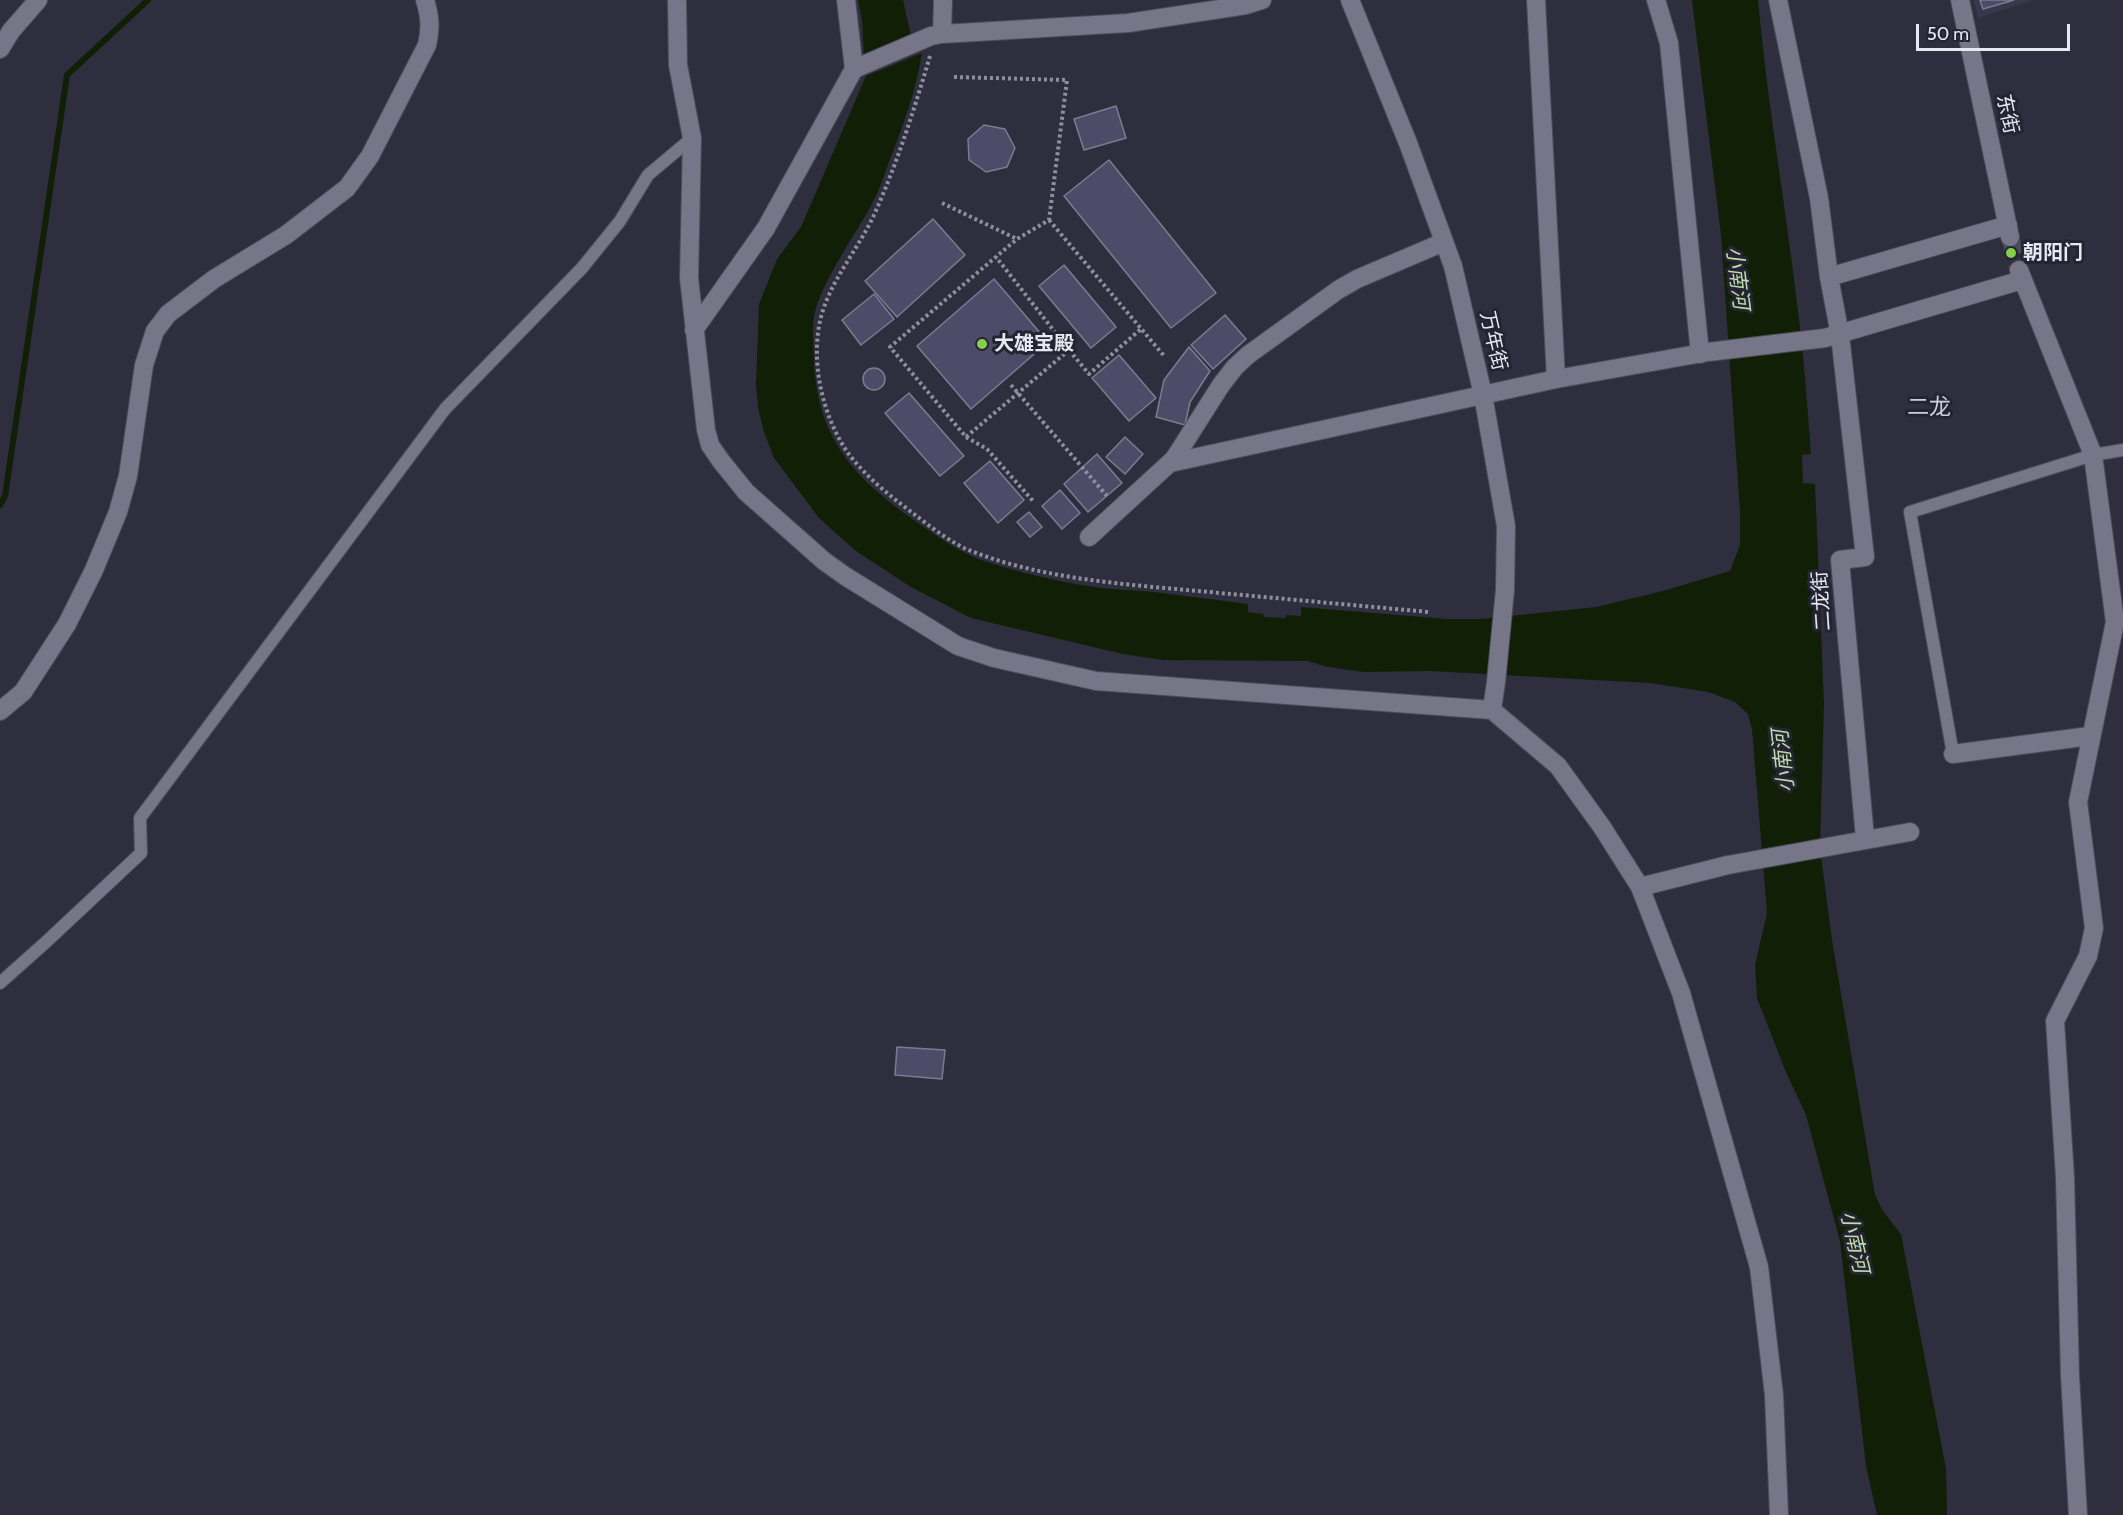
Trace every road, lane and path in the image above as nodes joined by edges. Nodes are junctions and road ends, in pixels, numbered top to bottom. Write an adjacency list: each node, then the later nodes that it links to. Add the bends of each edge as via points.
1 (38, 0): 13 (street)
2 (424, 0): 42 (street, via 431,28 427,45 370,156 347,188 286,235 214,279 168,314 155,331 144,365 128,476 118,512 67,624 23,692)
3 (677, 0): 16 (street, via 678,65)
4 (846, 0): 14 (street)
5 (943, 0): 12 (street)
6 (1262, 0): 12 (street, via 1128,23)
7 (1350, 0): 20 (street, 万年街)
8 (1536, 0): 29 (street)
9 (1656, 0): 27 (street, via 1669,43)
10 (1778, 0): 22 (street, via 1819,198)
11 (1959, 0): 22 (street, 东街, via 2009,231)
12 (934, 41): 14 (street); 40 (path, via 915,109 880,201 840,273 819,323 817,352 828,415 844,446 866,474 951,539 1004,562 1096,582)
13 (0, 49)
14 (854, 69): 24 (street, via 766,228)
15 (954, 77): 18 (path, via 1067,80)
16 (692, 138): 24 (street, via 689,278); 48 (lane, via 648,175 620,221 582,268 446,409 140,818 141,853)
17 (942, 203): 19 (path)
18 (1049, 220): 19 (path); 23 (path)
19 (1017, 239): 21 (path)
20 (1444, 242): 32 (street, 万年街); 36 (street, via 1357,279 1248,355 1221,385)
21 (996, 257): 26 (path); 33 (path, via 890,347)
22 (1829, 277): 25 (street)
23 (1141, 329): 26 (path, via 1089,374); 28 (path)
24 (694, 330): 41 (street, via 710,445 740,484 844,576 958,646 1096,681)
25 (1833, 336): 27 (street); 35 (street, via 2020,275); 46 (street, 二龙街, via 1865,556 1840,560)
26 (1069, 350): 31 (path)
27 (1704, 353): 29 (street)
28 (1164, 357)
29 (1556, 379): 32 (street)
30 (1011, 384): 31 (path)
31 (1018, 393): 33 (path); 38 (path)
32 (1483, 395): 36 (street); 41 (street, 万年街, via 1506,526 1505,590)
33 (966, 437): 37 (path, via 987,449)
34 (2123, 450): 35 (lane)
35 (2093, 455): 43 (street, via 2115,622); 44 (lane, via 1910,512)
36 (1170, 463): 38 (street)
37 (1033, 501)
38 (1119, 510): 39 (street)
39 (1089, 537)
40 (1429, 612)
41 (1491, 710): 47 (street, via 1558,766)
42 (0, 711)
43 (2090, 736): 44 (street); 50 (street, via 2078,802 2094,927 2088,956 2055,1022)
44 (1953, 754)
45 (1910, 832): 46 (street)
46 (1865, 838): 47 (street)
47 (1640, 887): 49 (street, via 1682,993 1758,1267 1774,1395)
48 (0, 983)
49 (1779, 1515)
50 (2078, 1515)

